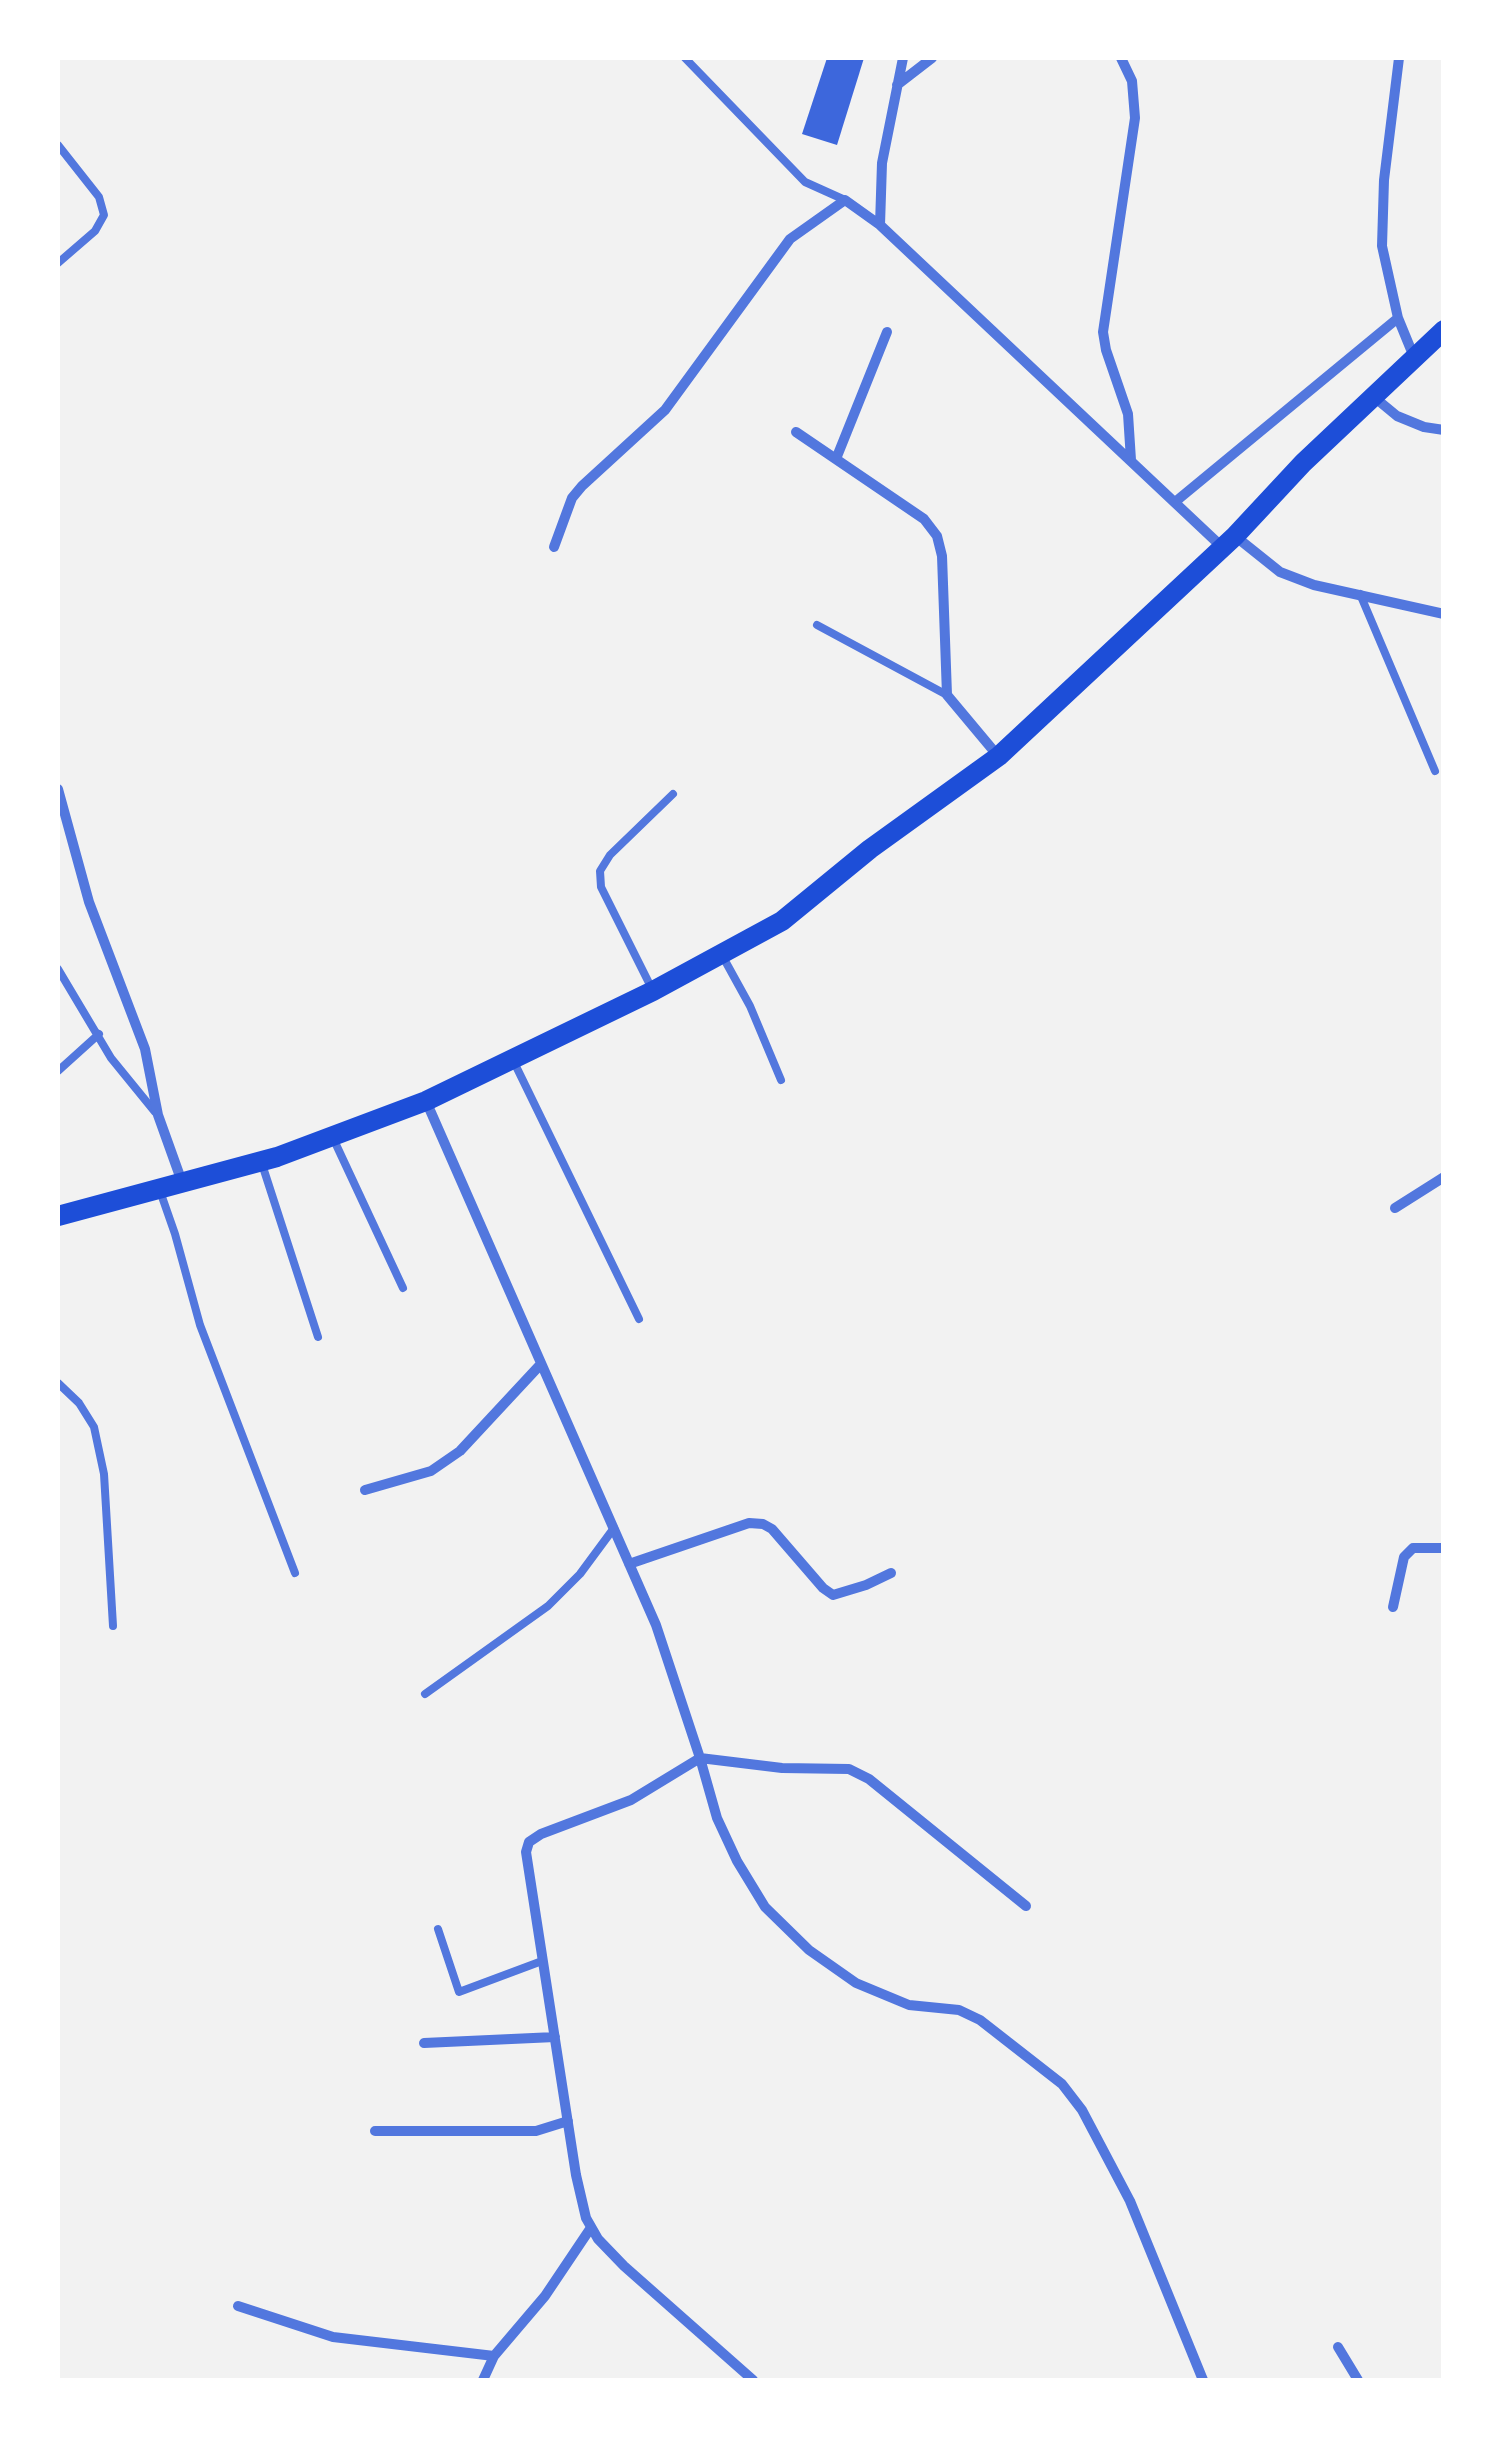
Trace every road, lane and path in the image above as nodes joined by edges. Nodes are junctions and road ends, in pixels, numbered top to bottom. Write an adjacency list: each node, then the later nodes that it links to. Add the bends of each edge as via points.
1 (685, 58): 8 (lane, via 805,182)
2 (902, 58): 6 (street)
3 (932, 58): 6 (street)
4 (1121, 58): 19 (street, via 1132,81 1135,118 1104,332 1128,414)
5 (1398, 58): 11 (street, via 1382,246)
6 (896, 86): 9 (street, via 882,163)
7 (58, 145): 10 (lane, via 99,197 104,215)
8 (846, 200): 9 (street); 22 (street, via 790,239 673,401 582,486)
9 (880, 225): 19 (street)
10 (58, 263)
11 (1398, 318): 14 (street); 20 (street)
12 (1444, 330): 14 (main road)
13 (887, 332): 18 (street)
14 (1414, 358): 15 (main road)
15 (1373, 396): 16 (street, via 1397,416); 21 (main road)
16 (1444, 430)
17 (796, 432): 18 (street)
18 (836, 459): 26 (street, via 924,518 938,536)
19 (1131, 461): 20 (street)
20 (1176, 502): 21 (street)
21 (1228, 542): 23 (street, via 1280,572); 27 (main road)
22 (554, 547)
23 (1360, 594): 24 (street); 28 (lane)
24 (1444, 614)
25 (817, 625): 26 (lane)
26 (947, 695): 27 (street)
27 (998, 756): 31 (main road, via 782,921)
28 (1434, 772)
29 (58, 790): 39 (street, via 89,902 145,1050)
30 (673, 794): 33 (lane, via 600,870 601,887)
31 (722, 955): 33 (main road); 37 (lane)
32 (58, 970): 34 (lane)
33 (653, 991): 35 (main road)
34 (98, 1034): 36 (lane); 39 (lane)
35 (513, 1060): 38 (main road); 48 (lane)
36 (58, 1071)
37 (782, 1080)
38 (426, 1102): 40 (main road); 50 (street)
39 (158, 1115): 43 (street)
40 (332, 1136): 41 (main road); 47 (lane)
41 (261, 1161): 43 (main road); 49 (lane)
42 (1444, 1177): 45 (street)
43 (182, 1182): 44 (main road)
44 (159, 1188): 46 (main road); 56 (lane, via 200,1325)
45 (1395, 1208)
46 (58, 1216)
47 (403, 1288)
48 (639, 1319)
49 (318, 1338)
50 (540, 1365): 52 (street, via 460,1452 431,1471); 53 (street)
51 (58, 1383): 59 (lane, via 94,1427 104,1474)
52 (365, 1490)
53 (614, 1528): 55 (street); 60 (lane, via 548,1606)
54 (1444, 1548): 58 (street, via 1413,1548 1404,1557)
55 (630, 1564): 57 (street, via 749,1523 772,1529 832,1595); 61 (street)
56 (295, 1573)
57 (892, 1573)
58 (1393, 1607)
59 (113, 1626)
60 (426, 1694)
61 (700, 1758): 62 (street, via 849,1769); 64 (street, via 630,1800 529,1842 526,1870); 75 (street, via 737,1862 765,1907 810,1950 856,1983 908,2005 960,2010 980,2020 1062,2084 1130,2201)
62 (1026, 1906)
63 (438, 1929): 64 (lane, via 459,1992)
64 (542, 1961): 65 (street)
65 (555, 2037): 66 (street); 67 (street)
66 (424, 2043)
67 (568, 2121): 68 (street, via 536,2130); 69 (street)
68 (374, 2131)
69 (590, 2230): 72 (street); 74 (street)
70 (238, 2306): 72 (street, via 333,2337)
71 (1338, 2346): 76 (street)
72 (494, 2356): 73 (street)
73 (483, 2380)
74 (754, 2380)
75 (1203, 2380)
76 (1358, 2380)

